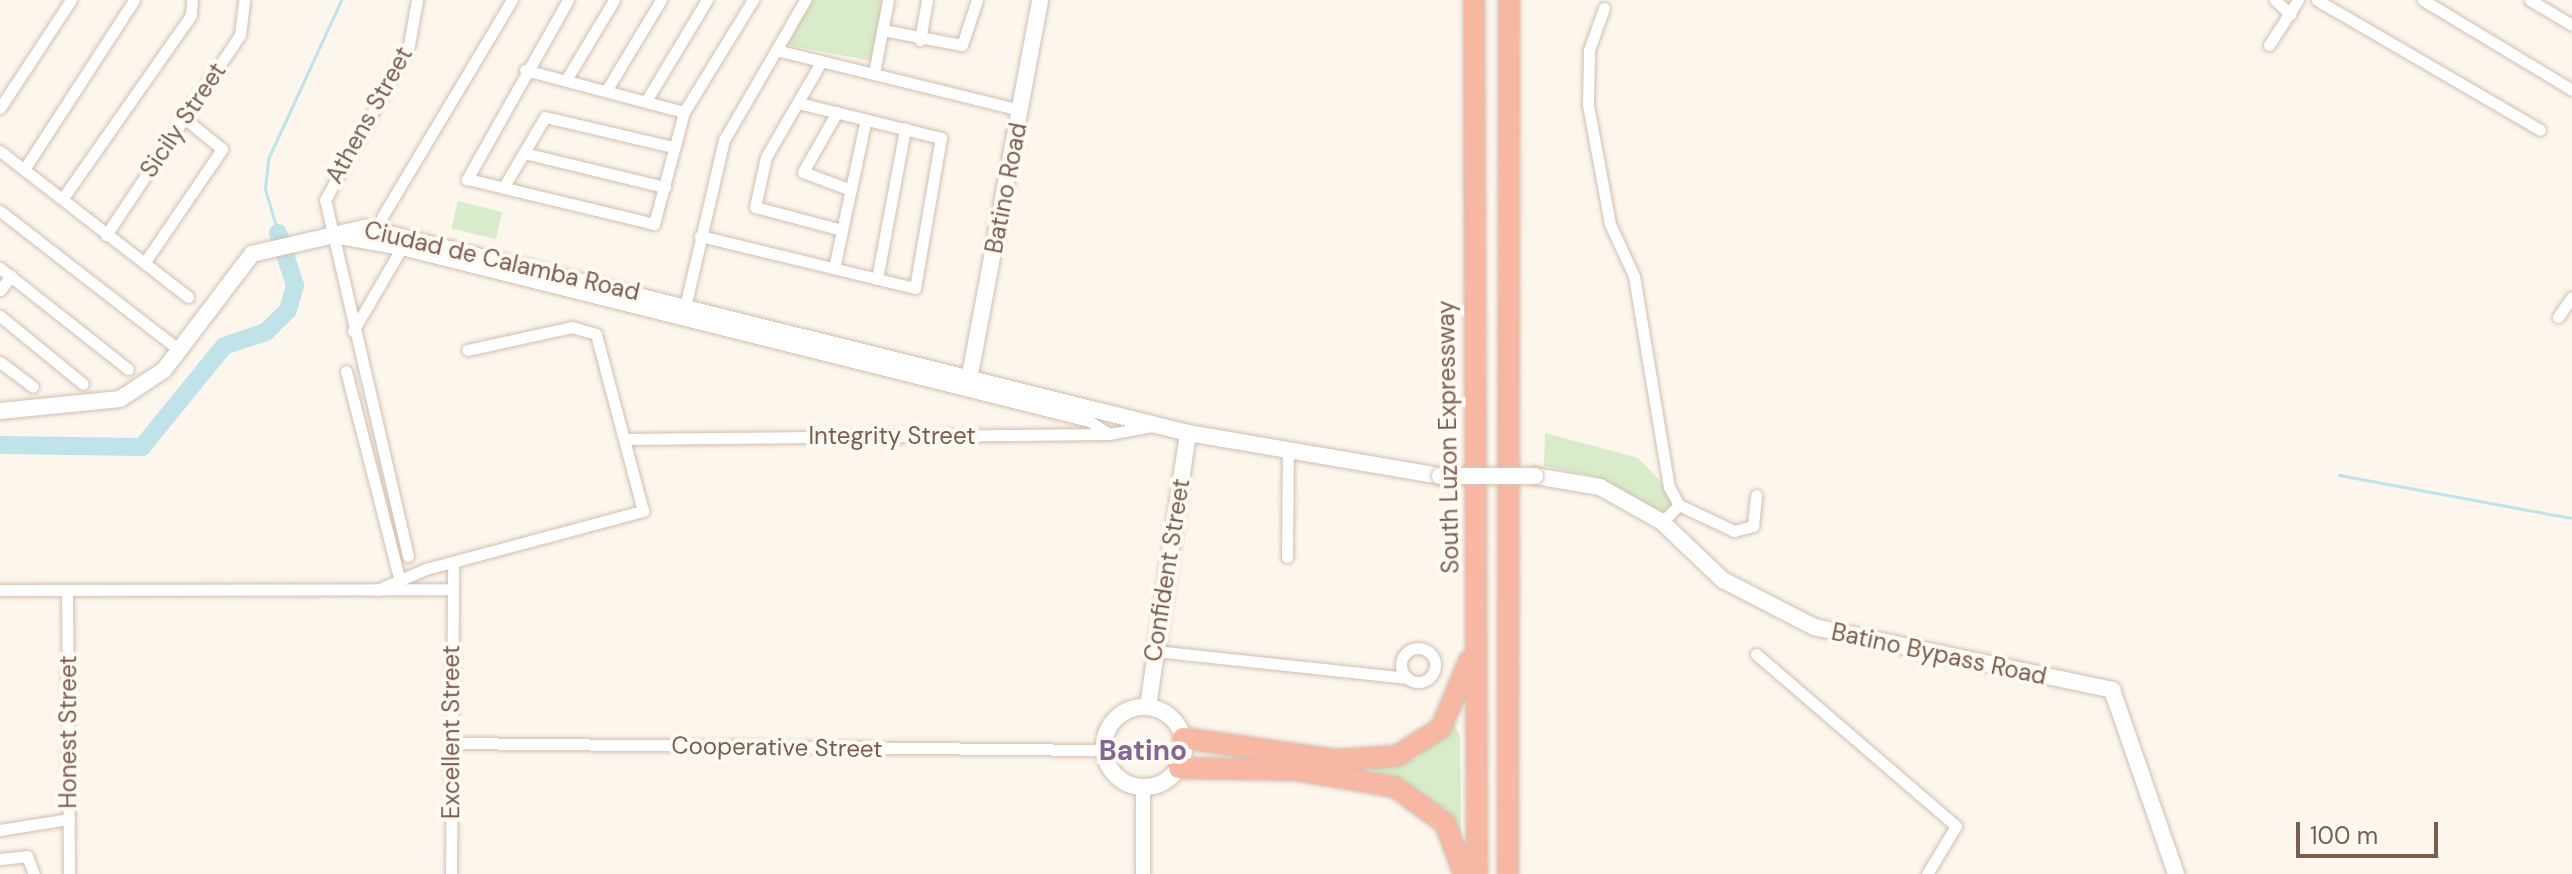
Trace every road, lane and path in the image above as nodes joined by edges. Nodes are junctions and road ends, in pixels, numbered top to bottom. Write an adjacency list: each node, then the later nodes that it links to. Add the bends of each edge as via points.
1 (71, 0): 39 (street)
2 (134, 0): 50 (street)
3 (192, 0): 54 (street, via 191,15)
4 (244, 0): 43 (street, Sicily Street, via 240,35)
5 (417, 0): 58 (street, Athens Street, via 409,45 327,193)
6 (512, 0): 56 (street)
7 (568, 0): 32 (street)
8 (614, 0): 34 (street)
9 (661, 0): 36 (street)
10 (707, 0): 37 (street)
11 (805, 0): 30 (street)
12 (888, 0): 27 (street)
13 (927, 0): 28 (street)
14 (977, 0): 28 (street, via 964,44)
15 (1040, 0): 40 (main road, Batino Road)
16 (1474, 0): 99 (highway, South Luzon Expressway)
17 (1509, 0): 118 (highway)
18 (2275, 0): 25 (street)
19 (2298, 0): 25 (street)
20 (2317, 0): 46 (street)
21 (2423, 0): 35 (street)
22 (2530, 0): 26 (street)
23 (747, 2): 41 (street)
24 (1604, 8): 89 (street, via 1589,50 1588,105 1610,224 1634,276 1669,487)
25 (2290, 14): 29 (street)
26 (2572, 25)
27 (883, 30): 28 (street); 33 (street)
28 (920, 40)
29 (2269, 45)
30 (776, 50): 31 (street); 60 (street, via 724,140)
31 (821, 62): 33 (street); 38 (street)
32 (525, 70): 34 (street); 52 (street, via 469,168 467,179)
33 (874, 73): 40 (street)
34 (566, 80): 36 (street)
35 (2572, 90)
36 (606, 91): 37 (street)
37 (646, 101): 41 (street)
38 (798, 103): 42 (street); 57 (street, via 766,157 755,207)
39 (0, 108)
40 (1020, 110): 79 (main road, Batino Road)
41 (684, 112): 47 (street)
42 (837, 112): 44 (street); 53 (street, via 803,172)
43 (184, 118): 59 (street, Sicily Street); 62 (street, via 222,149)
44 (866, 119): 45 (street); 53 (street)
45 (905, 129): 66 (street); 66 (street, via 941,138 915,288)
46 (2540, 130)
47 (673, 147): 49 (street, via 545,117); 51 (street)
48 (0, 151): 50 (street)
49 (524, 153): 51 (street); 52 (street)
50 (25, 168): 54 (street)
51 (665, 187): 52 (street, via 654,224)
52 (503, 188)
53 (851, 190): 57 (street)
54 (63, 198): 59 (street)
55 (0, 211): 74 (street)
56 (382, 217)
57 (842, 230): 64 (street)
58 (331, 234): 61 (street); 70 (main road, Ciudad de Calamba Road, via 383,230); 73 (street, Athens Street); 74 (main road, Ciudad de Calamba Road, via 310,234 263,248 236,269)
59 (106, 235): 62 (street)
60 (700, 236): 64 (street); 70 (street)
61 (401, 249): 73 (street); 85 (street, via 1089,421)
62 (145, 262): 68 (street)
63 (0, 268): 65 (street)
64 (834, 268): 66 (street)
65 (11, 276): 67 (street); 77 (street)
66 (877, 279)
67 (0, 290)
68 (188, 297)
69 (2572, 297): 72 (street)
70 (686, 303): 79 (main road, Ciudad de Calamba Road)
71 (0, 316): 80 (street)
72 (2558, 317)
73 (353, 331): 91 (street, Athens Street)
74 (178, 349): 82 (main road, Ciudad de Calamba Road, via 148,383 102,406)
75 (467, 350): 86 (street, via 584,326 596,334)
76 (0, 362): 81 (street)
77 (128, 369)
78 (346, 371): 94 (street)
79 (970, 375): 83 (main road, Ciudad de Calamba Road)
80 (83, 384)
81 (33, 387)
82 (0, 411)
83 (1158, 425): 84 (main road, Batino Bypass Road); 85 (street, Integrity Street)
84 (1188, 433): 87 (main road, Batino Bypass Road); 100 (main road, Confident Street)
85 (1109, 434): 86 (street, Integrity Street)
86 (624, 439): 93 (street, via 643,511 637,517)
87 (1288, 450): 90 (main road, Batino Bypass Road, bridge, via 1440,476 1588,481); 92 (street)
88 (1756, 495): 89 (street, via 1753,526 1734,531)
89 (1679, 505): 90 (street)
90 (1662, 522): 120 (main road, Batino Bypass Road, via 1723,580 1814,627 2112,690)
91 (408, 556)
92 (1287, 557)
93 (453, 563): 94 (street); 95 (street, Excellent Street)
94 (399, 577): 98 (street)
95 (453, 589): 98 (street); 105 (street, Excellent Street)
96 (0, 590): 97 (street)
97 (67, 590): 98 (street); 109 (street, Honest Street)
98 (377, 590)
99 (1477, 615): 104 (highway, via 1452,714 1409,752 1335,760); 117 (highway, South Luzon Expressway)
100 (1155, 651): 102 (street); 103 (main road, Confident Street)
101 (1756, 654): 119 (street, via 1956,826)
102 (1408, 678)
103 (1148, 707): 104 (main road, via 1170,717); 106 (main road, via 1115,718)
104 (1183, 738): 107 (main road)
105 (451, 743): 106 (street, Cooperative Street); 114 (street, Excellent Street)
106 (1103, 750): 108 (main road, via 1120,780)
107 (1179, 768): 108 (main road); 116 (highway, via 1282,769 1395,787 1445,823)
108 (1143, 788): 115 (street)
109 (69, 819): 110 (street); 113 (street, Honest Street)
110 (0, 830)
111 (0, 859): 112 (street, via 32,858)
112 (34, 874)
113 (69, 874)
114 (451, 874)
115 (1143, 874)
116 (1464, 874)
117 (1477, 874)
118 (1508, 874)
119 (1927, 874)
120 (2176, 874)

